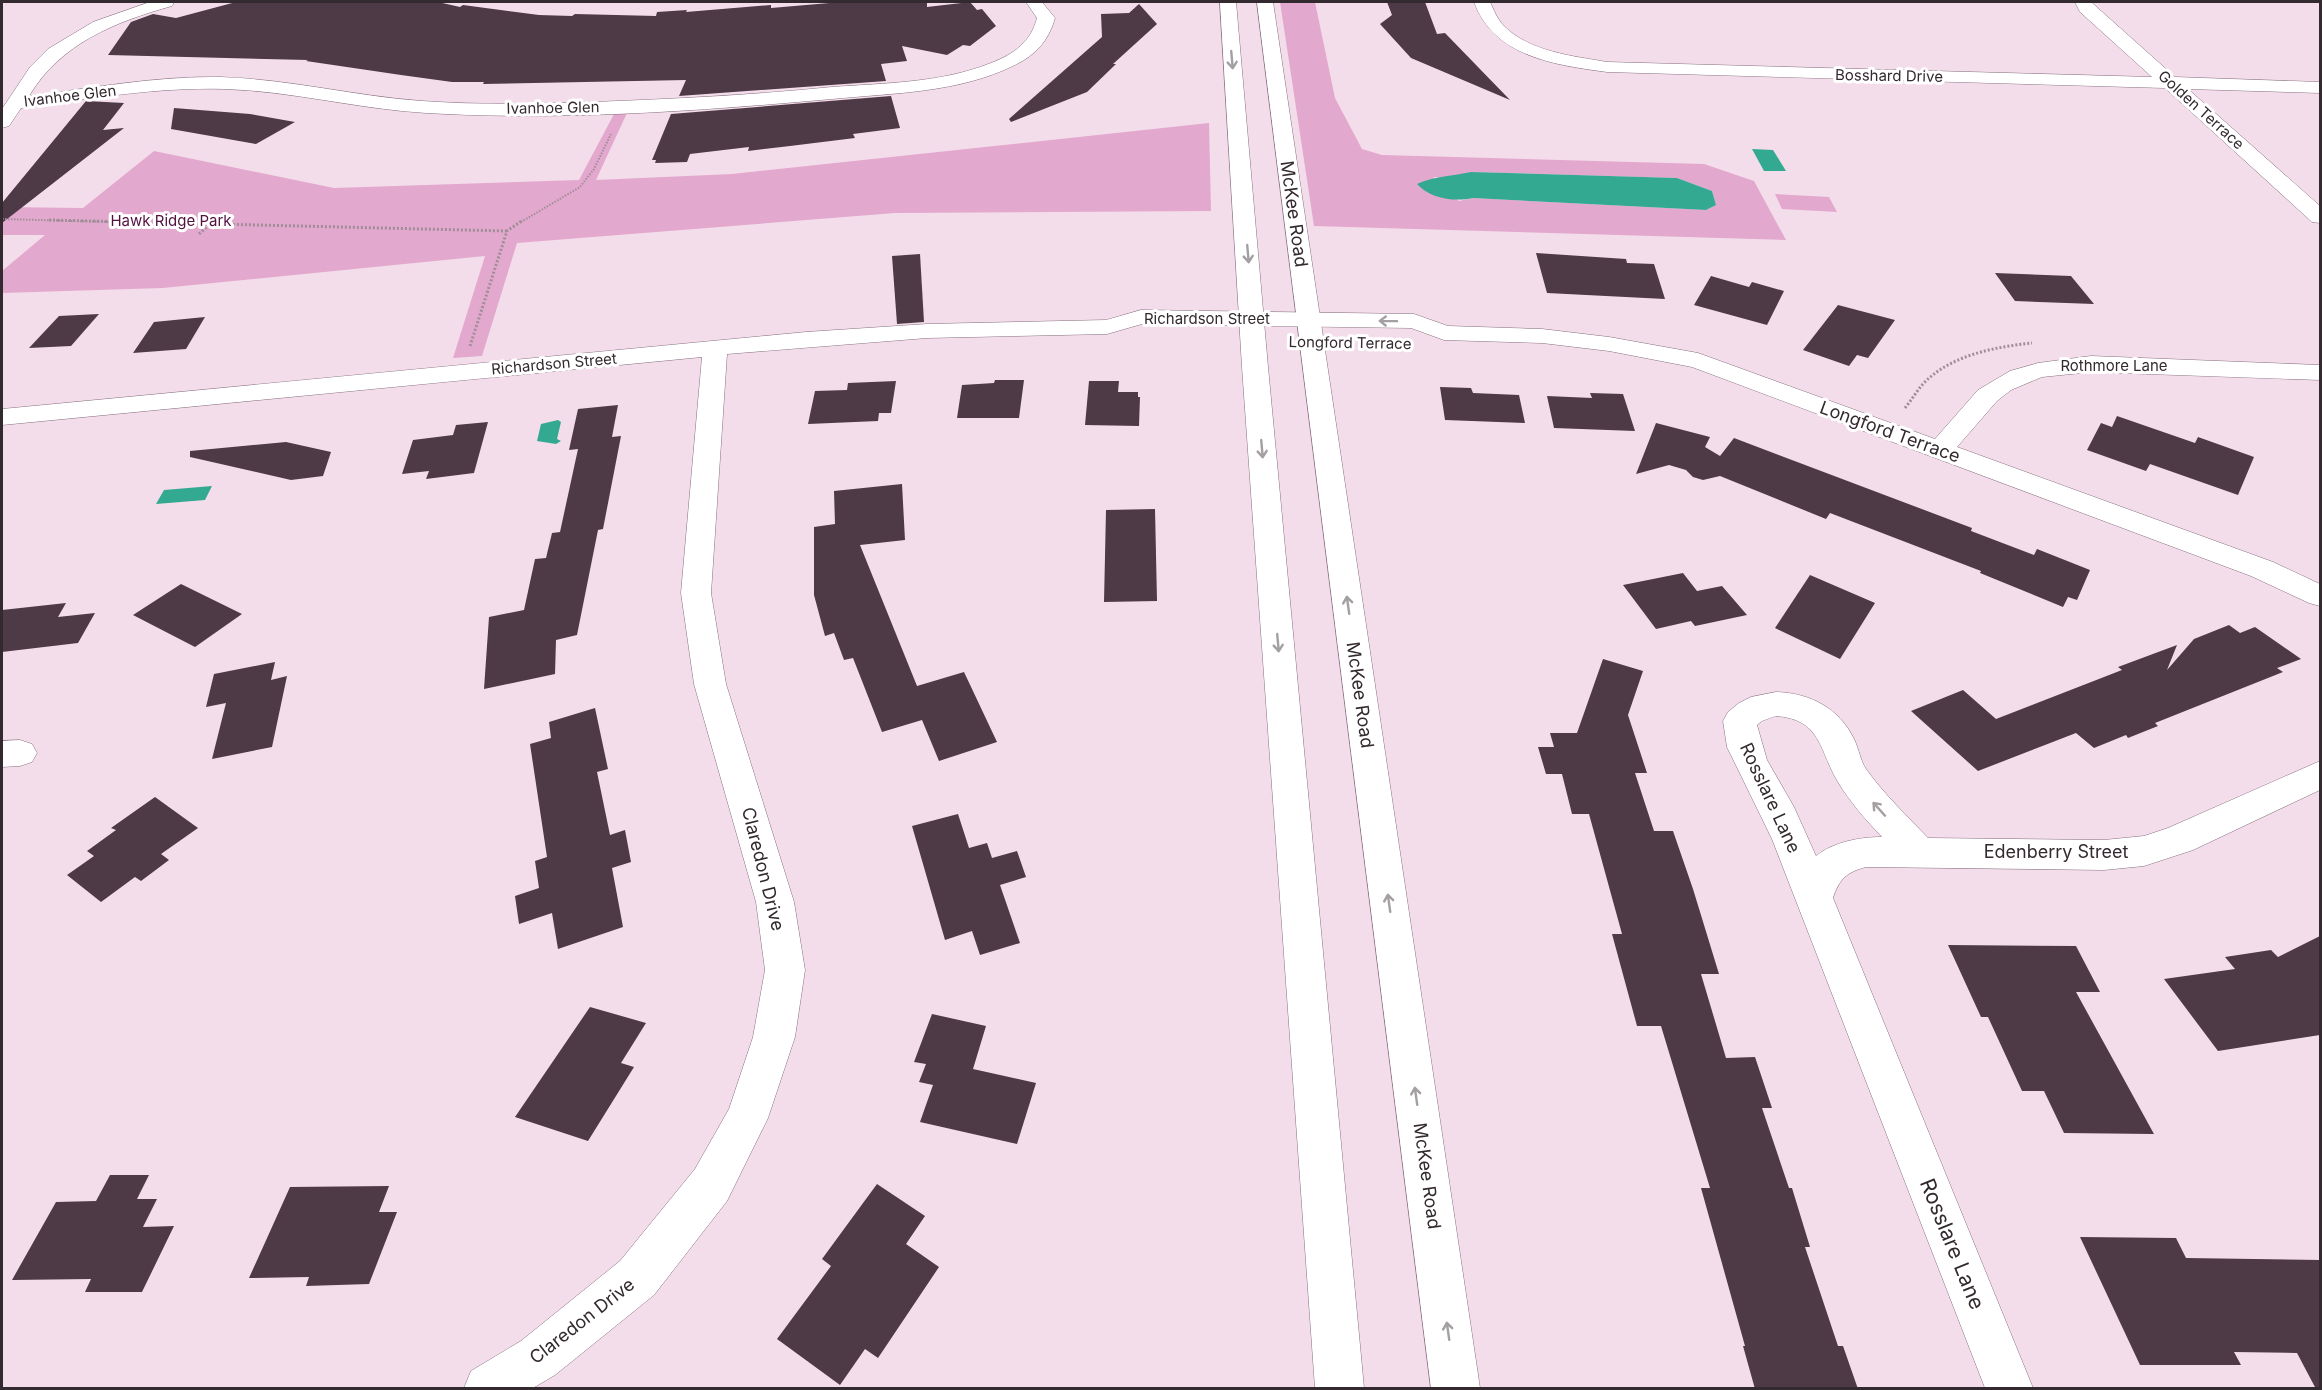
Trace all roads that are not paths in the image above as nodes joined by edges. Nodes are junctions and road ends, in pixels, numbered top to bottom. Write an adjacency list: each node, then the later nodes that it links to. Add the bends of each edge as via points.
1 (166, 2): 9 (street, via 118,18 64,46 41,64)
2 (1034, 2): 9 (street, Ivanhoe Glen, via 1046,18 1045,29 1039,40 1019,56 973,75 926,84 764,100 492,110 419,107 219,82)
3 (1228, 2): 13 (street, McKee Road, one-way to 13)
4 (1265, 2): 13 (street, McKee Road)
5 (1482, 2): 7 (street, Bosshard Drive, via 1490,19 1510,38 1527,47 1606,67)
6 (2083, 2): 7 (street, Golden Terrace)
7 (2171, 83): 8 (street, Bosshard Drive); 11 (street, Golden Terrace)
8 (2320, 87)
9 (15, 103): 10 (street)
10 (2, 122)
11 (2320, 217)
12 (1444, 333): 13 (street, Longford Terrace, one-way to 13, via 1414,321); 14 (street, Longford Terrace, via 1423,344); 18 (street, Longford Terrace, via 1564,339 1698,361)
13 (1290, 336): 15 (street, Richardson Street, via 1146,338 1107,327 927,331); 24 (street, McKee Road, one-way to 24); 25 (street, McKee Road, one-way to 13)
14 (1367, 343)
15 (715, 349): 17 (street, Richardson Street); 23 (street, Claredon Drive, via 696,593 710,684 775,902 785,970 774,1037 747,1118 711,1185 637,1278 538,1358)
16 (2320, 372): 18 (street, Rothmore Lane, via 2091,364 2039,370 1998,385 1975,405)
17 (2, 417)
18 (1940, 450): 19 (street, Longford Terrace, via 2262,569)
19 (2320, 596)
20 (2320, 775): 21 (street, Edenberry Street, via 2180,839 2144,851 2104,855)
21 (1919, 852): 22 (street, via 1866,852 1839,859 1822,873); 22 (street, Rosslare Lane, one-way to 22, via 1850,774 1834,734 1820,719 1802,708 1782,704 1750,710 1740,722 1740,738 1782,818)
22 (1814, 898): 26 (street, Rosslare Lane)
23 (488, 1389)
24 (1340, 1389)
25 (1456, 1389)
26 (2009, 1389)

